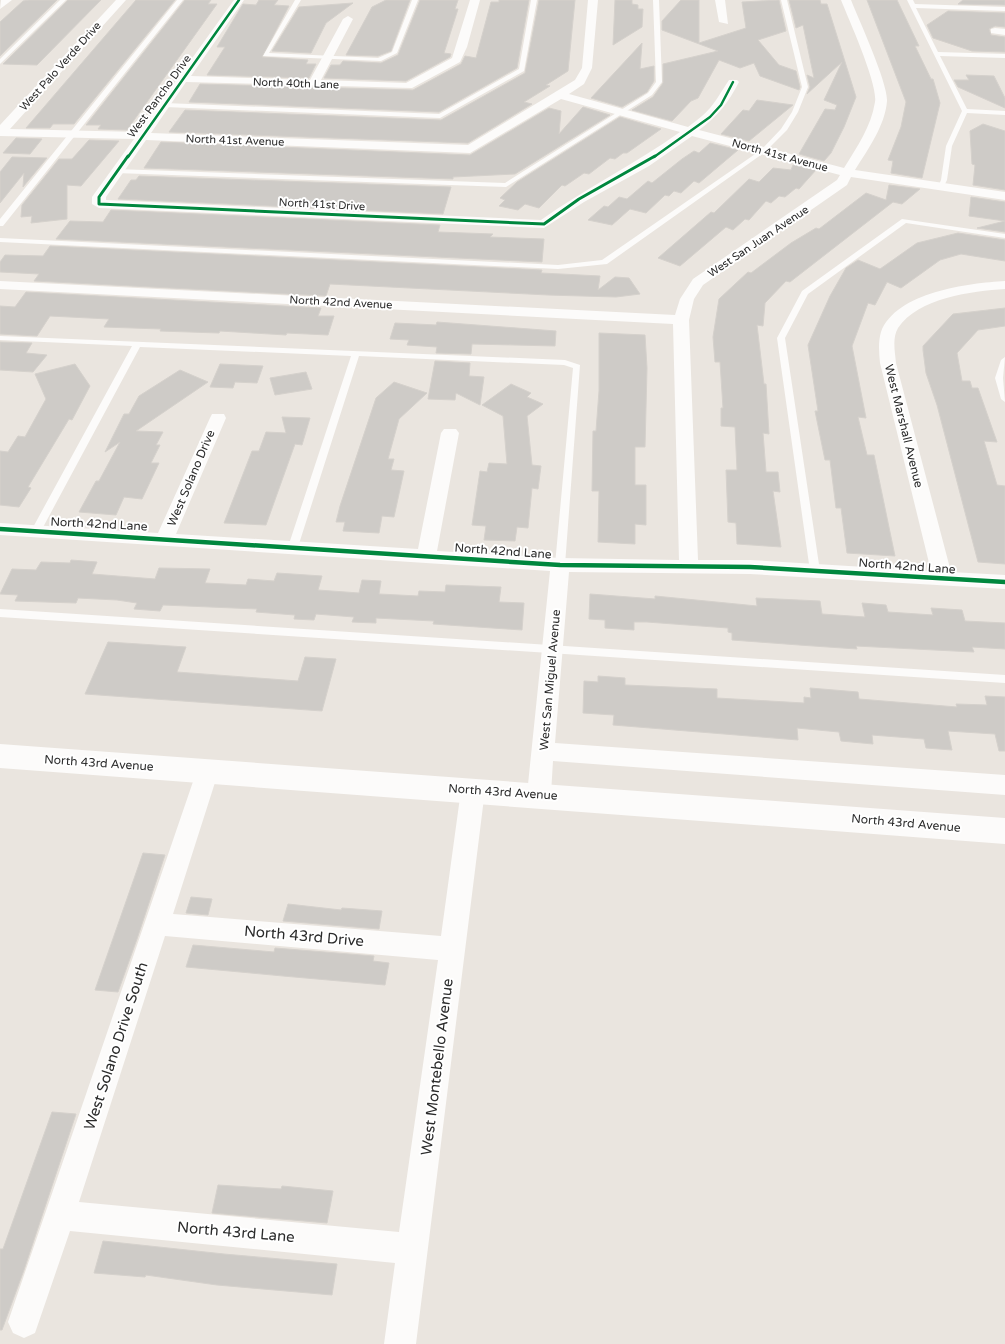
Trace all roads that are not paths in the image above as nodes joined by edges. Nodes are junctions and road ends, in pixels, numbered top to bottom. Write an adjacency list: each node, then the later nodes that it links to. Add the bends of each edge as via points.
1 (7, 0): 16 (street)
2 (63, 0): 23 (lane)
3 (121, 0): 33 (street, West Palo Verde Drive)
4 (180, 0): 34 (lane)
5 (239, 0): 24 (street, West Rancho Drive)
6 (298, 0): 22 (lane, via 265,55)
7 (415, 0): 22 (lane, via 394,53 379,60)
8 (475, 0): 26 (street, North 40th Lane, via 456,60 408,86)
9 (534, 0): 28 (lane, via 522,70 440,116)
10 (593, 0): 27 (street, via 585,76)
11 (656, 0): 29 (lane, via 659,82 650,94)
12 (720, 0): 19 (street)
13 (784, 0): 36 (lane, via 805,87 784,130)
14 (846, 0): 38 (street, West San Juan Avenue, via 881,100 874,128)
15 (912, 3): 17 (lane); 20 (lane)
16 (0, 6)
17 (1005, 9)
18 (348, 19): 22 (street)
19 (724, 22)
20 (937, 54): 21 (lane); 30 (lane)
21 (1005, 56)
22 (327, 58): 26 (street)
23 (0, 62)
24 (184, 79): 26 (street, North 40th Lane); 28 (street, West Rancho Drive)
25 (733, 82): 32 (street, via 721,105)
26 (313, 84)
27 (560, 95): 29 (street, North 41st Avenue); 35 (street, North 41st Avenue, via 470,149)
28 (165, 105): 35 (street, West Rancho Drive)
29 (620, 112): 32 (street, North 41st Avenue); 37 (lane, via 506,184)
30 (966, 112): 31 (lane); 39 (lane, via 949,146)
31 (1005, 113)
32 (690, 131): 36 (street, North 41st Avenue); 41 (street, North 41st Drive, via 645,163 579,199 544,224)
33 (0, 132): 34 (street, North 41st Avenue)
34 (72, 133): 35 (street, North 41st Avenue); 42 (lane)
35 (142, 136): 37 (street, West Rancho Drive)
36 (762, 151): 38 (street, North 41st Avenue); 44 (lane, via 604,262 558,267)
37 (116, 171): 41 (street, West Rancho Drive, via 99,197)
38 (849, 173): 39 (street, North 41st Avenue); 49 (street, West San Juan Avenue, via 819,200 743,248 698,282 687,299)
39 (941, 186): 40 (street, North 41st Avenue)
40 (1005, 196)
41 (99, 204)
42 (0, 224)
43 (1005, 236): 64 (lane, via 905,221 805,293 780,338)
44 (0, 240)
45 (963, 273): 48 (street)
46 (0, 285): 49 (street, North 42nd Avenue)
47 (1005, 285): 48 (street)
48 (977, 288): 65 (street, West Marshall Avenue, via 936,296 901,317 891,327 886,346)
49 (681, 320): 63 (street, West San Juan Avenue)
50 (0, 338): 51 (lane)
51 (137, 345): 52 (lane); 58 (lane)
52 (356, 353): 60 (lane); 62 (lane, via 565,363 577,367)
53 (1005, 360): 54 (lane, via 999,378)
54 (1005, 399)
55 (218, 418): 59 (street, West Solano Drive)
56 (450, 434): 61 (street)
57 (0, 528): 58 (street, North 42nd Lane)
58 (36, 531): 59 (street, North 42nd Lane)
59 (165, 538): 60 (street, North 42nd Lane)
60 (293, 547): 61 (street, North 42nd Lane)
61 (427, 555): 62 (street, North 42nd Lane)
62 (560, 565): 63 (street, North 42nd Lane); 68 (street, West San Miguel Avenue)
63 (689, 565): 64 (street, North 42nd Lane)
64 (815, 571): 65 (street, North 42nd Lane)
65 (943, 579): 66 (street, North 42nd Lane)
66 (1005, 582)
67 (0, 614): 68 (lane)
68 (553, 650): 69 (lane); 70 (street, West San Miguel Avenue)
69 (1005, 679)
70 (543, 752): 73 (street); 75 (street, West San Miguel Avenue)
71 (0, 756): 72 (main road, North 43rd Avenue)
72 (208, 770): 74 (main road, North 43rd Avenue); 77 (street, West Solano Drive South)
73 (1005, 785)
74 (472, 790): 75 (main road, North 43rd Avenue); 78 (street, West Montebello Avenue)
75 (539, 794): 76 (main road, North 43rd Avenue)
76 (1005, 831)
77 (156, 924): 78 (street, North 43rd Drive); 79 (street, West Solano Drive South)
78 (452, 949): 80 (street, West Montebello Avenue)
79 (59, 1215): 80 (street, North 43rd Lane); 81 (street, West Solano Drive South)
80 (413, 1249): 82 (street, West Montebello Avenue)
81 (24, 1322)
82 (400, 1344)

